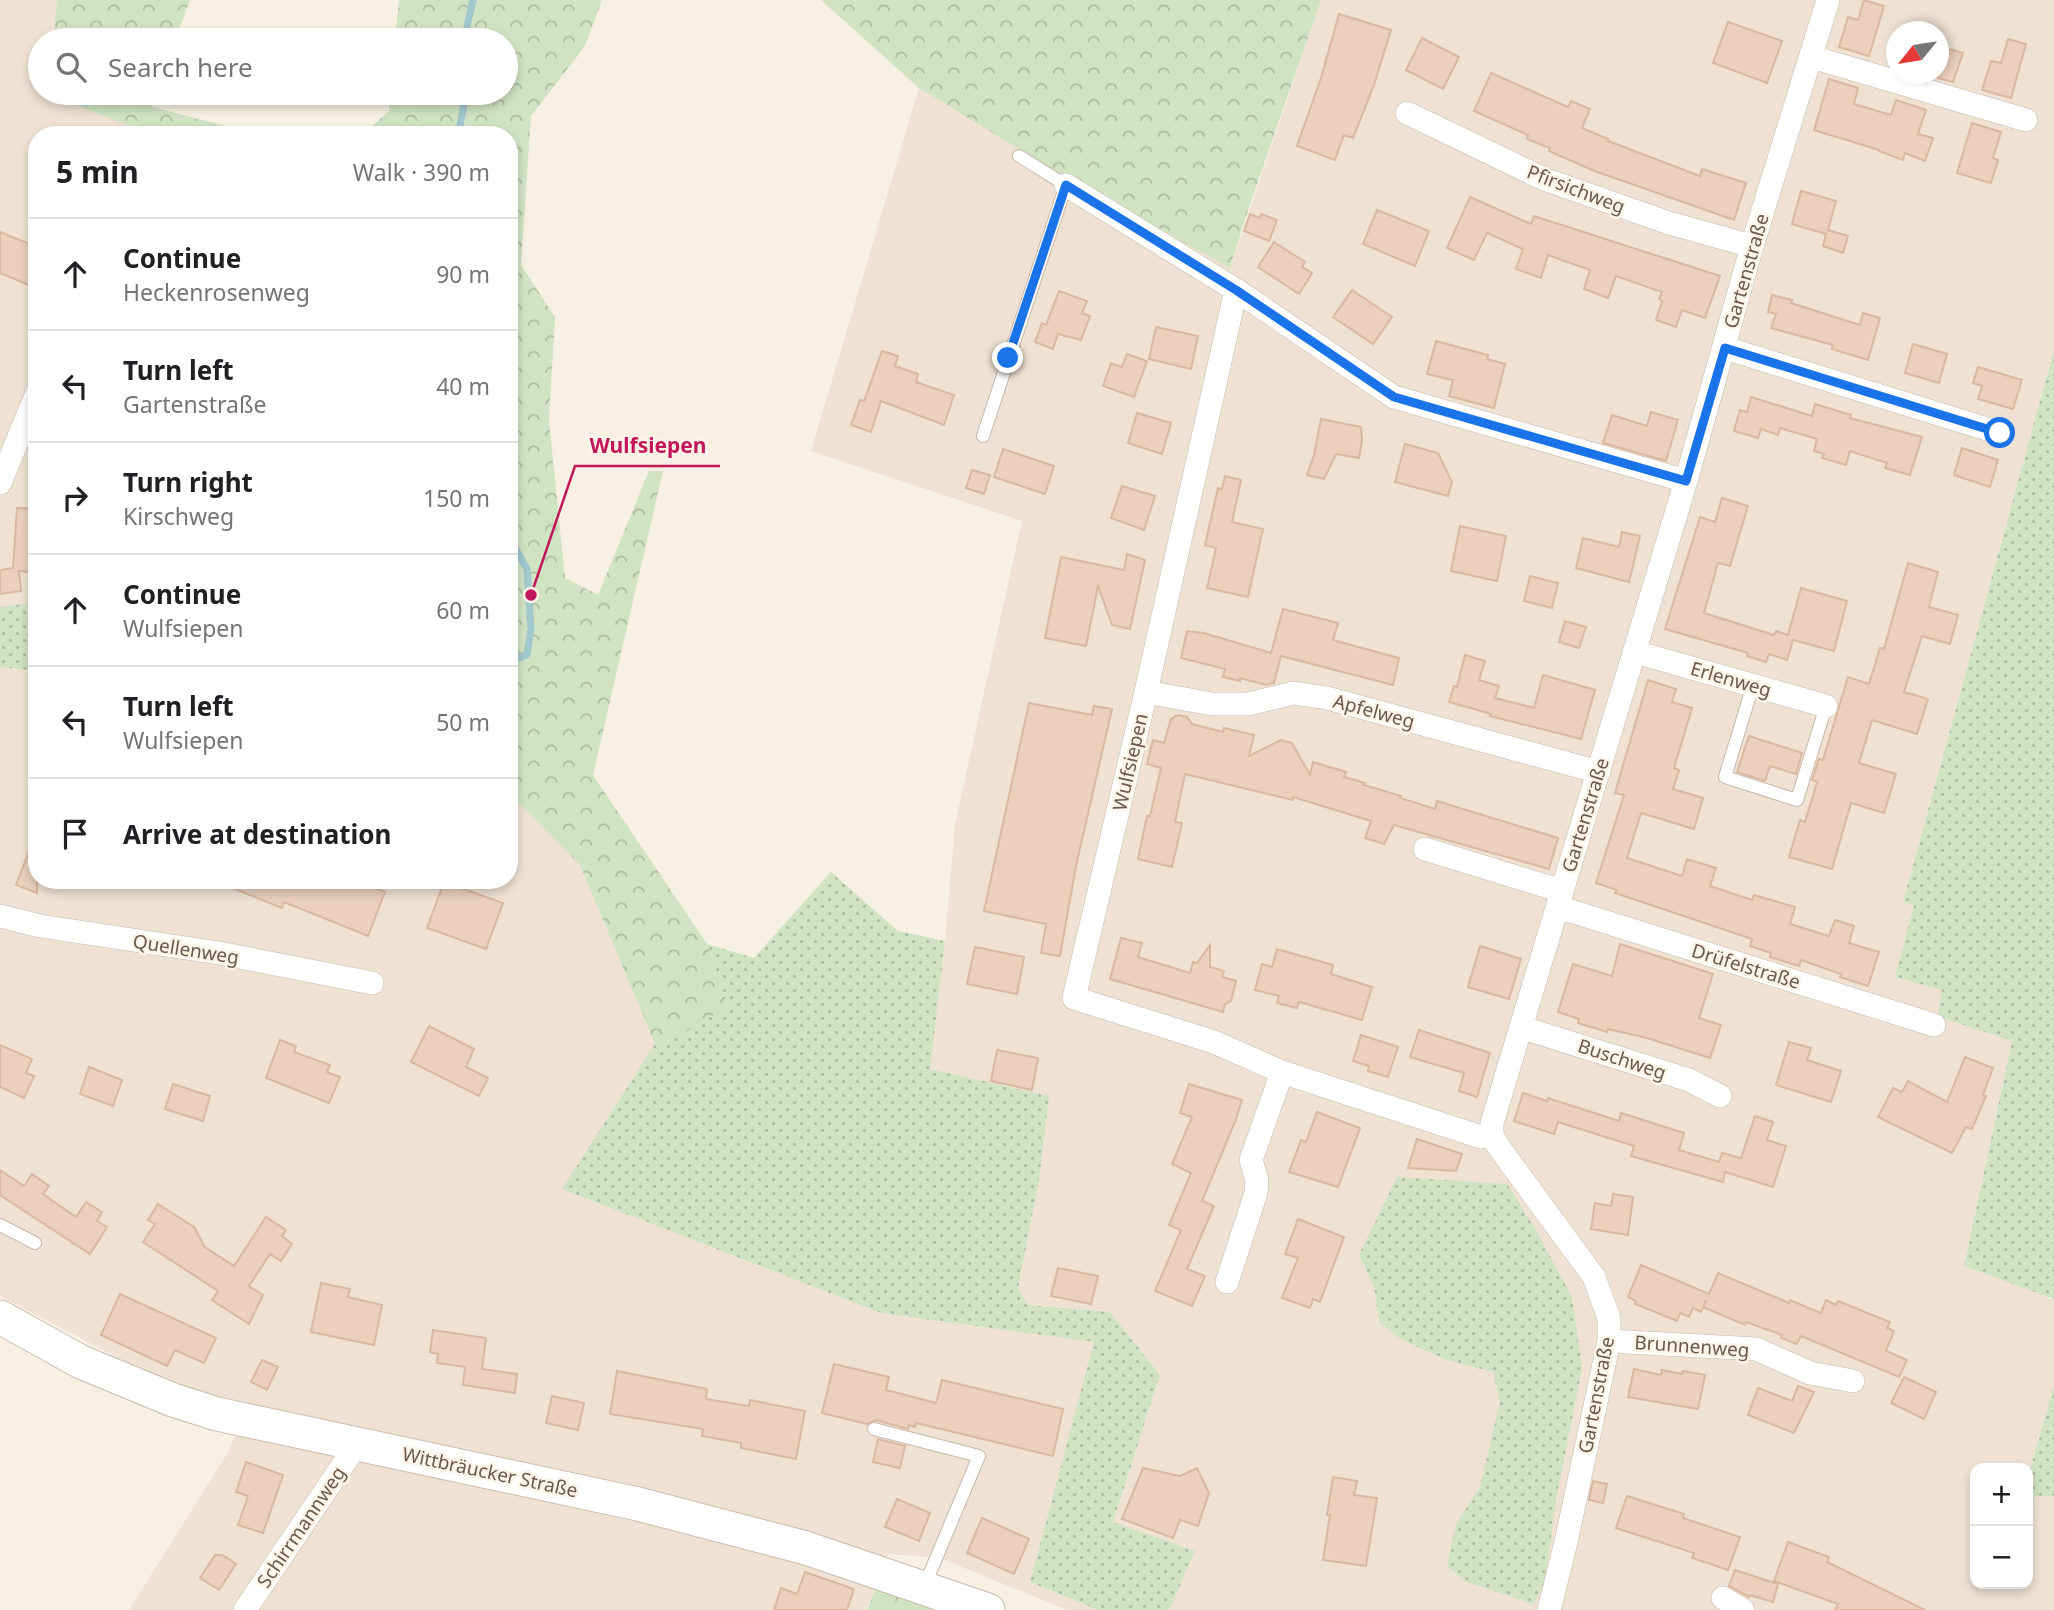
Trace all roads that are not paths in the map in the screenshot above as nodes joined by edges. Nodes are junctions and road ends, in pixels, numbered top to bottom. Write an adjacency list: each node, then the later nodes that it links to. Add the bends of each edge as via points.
1 (1828, 0): 2 (street, Gartenstraße)
2 (1812, 57): 4 (street); 7 (street, Gartenstraße)
3 (1407, 113): 7 (street, Pfirsichweg, via 1544,179 1669,223)
4 (2026, 120)
5 (1019, 156): 6 (lane)
6 (1066, 185): 8 (street); 12 (lane)
7 (1752, 246): 9 (street, Gartenstraße)
8 (1236, 290): 13 (street, via 1394,397); 17 (street, Wulfsiepen)
9 (1725, 348): 11 (street); 13 (street, Gartenstraße)
10 (28, 415): 14 (street)
11 (2000, 433)
12 (982, 436)
13 (1686, 481): 15 (street, Gartenstraße)
14 (0, 483)
15 (1635, 652): 16 (street, Erlenweg); 19 (street, Gartenstraße)
16 (1753, 685): 18 (street, Erlenweg); 18 (lane, via 1725,777 1797,800)
17 (1146, 692): 19 (street, Apfelweg, via 1212,704 1248,704 1294,693 1327,698); 26 (street, Wulfsiepen, via 1074,998 1214,1042)
18 (1826, 706)
19 (1599, 772): 21 (street, Gartenstraße)
20 (1425, 849): 21 (street, Drüfelstraße)
21 (1560, 899): 24 (street, Drüfelstraße); 25 (street, Gartenstraße)
22 (0, 916): 23 (street, Quellenweg)
23 (372, 983)
24 (1934, 1024)
25 (1523, 1028): 27 (street, Buschweg, via 1689,1080); 28 (street, Gartenstraße)
26 (1282, 1072): 28 (street, Wulfsiepen, via 1481,1137); 31 (street, via 1251,1160 1256,1193)
27 (1720, 1096)
28 (1492, 1135): 33 (street, Gartenstraße, via 1594,1277 1609,1318)
29 (0, 1226): 30 (lane)
30 (35, 1243)
31 (1227, 1282)
32 (0, 1317): 36 (main road, Wittbräucker Straße, via 81,1362 173,1400)
33 (1609, 1341): 34 (street, Brunnenweg, via 1756,1349 1810,1373); 41 (street, Gartenstraße)
34 (1853, 1381)
35 (874, 1429): 37 (lane, via 979,1456)
36 (357, 1444): 37 (main road, Wittbräucker Straße, via 638,1504 806,1548); 39 (street, Schirrmannweg)
37 (924, 1587): 40 (main road, Wittbräucker Straße)
38 (1723, 1598): 42 (street)
39 (245, 1610)
40 (988, 1610)
41 (1549, 1610)
42 (1743, 1610)

